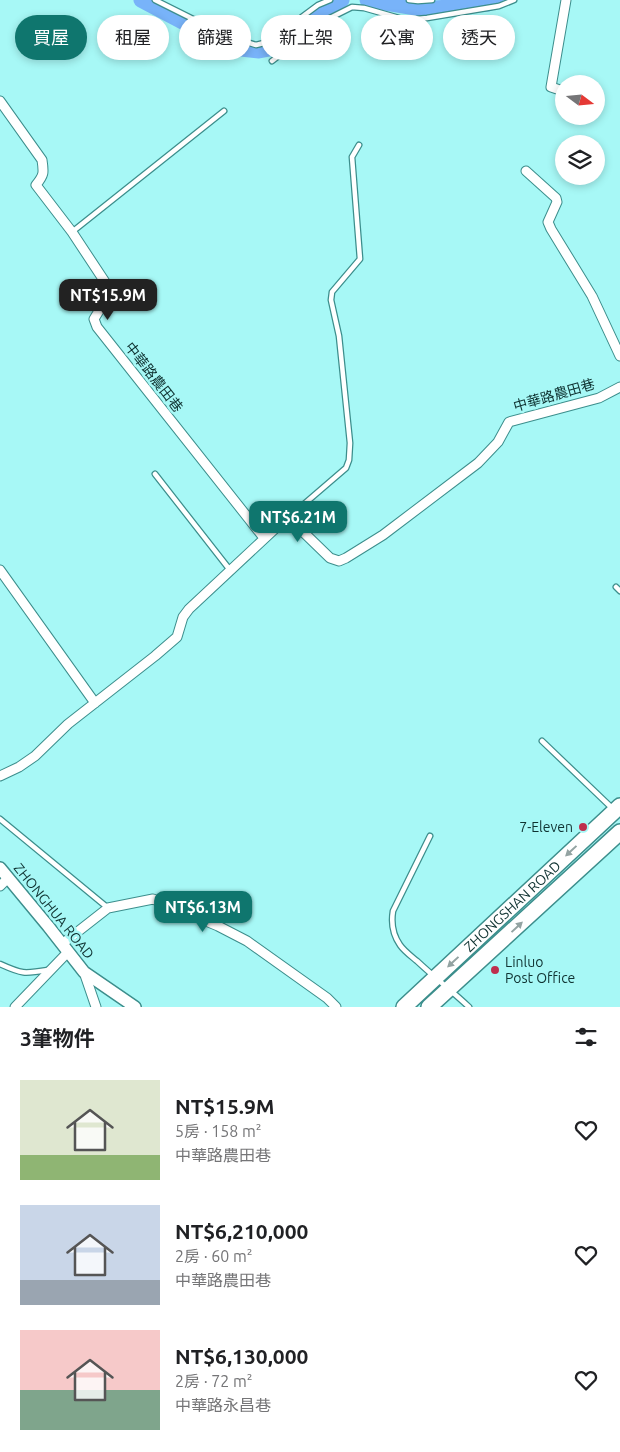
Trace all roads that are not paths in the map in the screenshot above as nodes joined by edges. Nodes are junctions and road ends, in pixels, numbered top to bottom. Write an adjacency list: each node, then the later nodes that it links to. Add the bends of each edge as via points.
1 (155, 0): 2 (lane, via 227,36 256,45 268,42 318,5)
2 (330, 0)
3 (409, 0): 4 (lane)
4 (432, 0)
5 (514, 0): 7 (lane, via 499,6 406,20 352,7 324,21)
6 (566, 0): 8 (street, via 551,87)
7 (272, 61)
8 (555, 88)
9 (0, 101): 13 (street, 中華路農田巷, via 42,160 44,172 36,185)
10 (224, 111): 13 (lane)
11 (358, 145): 17 (lane, via 352,158 360,259 332,292 331,300 339,336 349,460 346,468)
12 (526, 171): 14 (street, via 556,198 548,222 592,296)
13 (72, 232): 18 (street, 中華路農田巷, via 107,285 108,296 94,319 97,328)
14 (620, 356)
15 (620, 387): 17 (street, 中華路農田巷, via 600,398 509,422 498,442 478,463 383,536 339,561 330,558 296,525)
16 (155, 474): 20 (lane)
17 (279, 525): 18 (street)
18 (264, 538): 20 (street)
19 (0, 570): 21 (street)
20 (230, 570): 21 (street, via 189,608 177,637)
21 (95, 703): 23 (street, via 35,756)
22 (542, 741): 24 (lane)
23 (0, 776)
24 (617, 809): 35 (main road, ZHONGSHAN ROAD, one-way to 35)
25 (0, 818): 30 (lane)
26 (620, 832): 36 (main road, ZHONGSHAN ROAD, one-way to 26)
27 (430, 836): 35 (lane, via 393,911 392,920 400,945)
28 (0, 868): 29 (street, ZHONGHUA ROAD)
29 (4, 882): 31 (street, ZHONGHUA ROAD)
30 (108, 908): 31 (street); 40 (street, via 153,900 218,926 247,941)
31 (65, 948): 33 (street); 34 (street, ZHONGHUA ROAD)
32 (0, 964): 33 (lane, via 27,974)
33 (52, 970): 37 (street)
34 (84, 972): 38 (street); 39 (street, ZHONGHUA ROAD)
35 (436, 978): 36 (lane); 41 (main road, ZHONGSHAN ROAD)
36 (450, 988): 42 (main road, ZHONGSHAN ROAD); 43 (lane)
37 (14, 1007)
38 (96, 1007)
39 (135, 1007)
40 (336, 1007)
41 (404, 1007)
42 (429, 1007)
43 (469, 1007)

